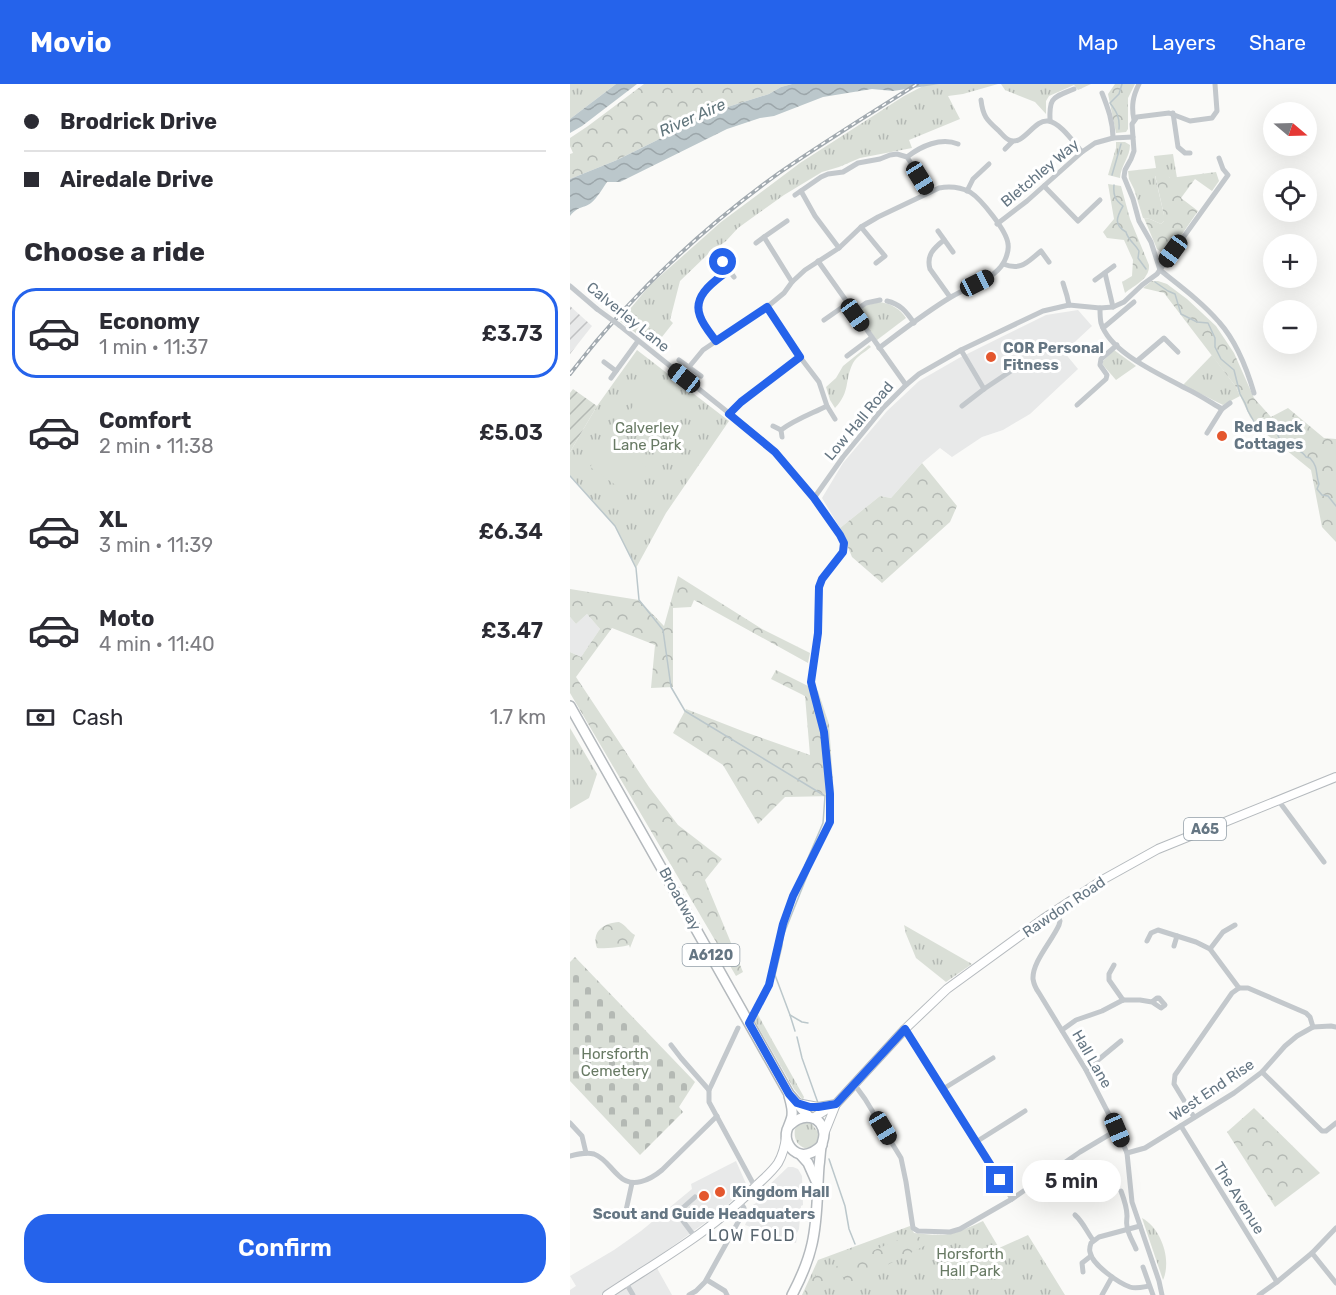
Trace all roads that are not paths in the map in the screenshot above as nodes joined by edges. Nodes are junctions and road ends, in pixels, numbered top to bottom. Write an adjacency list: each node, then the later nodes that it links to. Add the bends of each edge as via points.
1 (1139, 84): 7 (street, via 1133,99)
2 (1215, 84): 6 (street, via 1217,111 1212,118 1190,121)
3 (1074, 89): 8 (street, via 1052,100)
4 (1102, 93): 10 (street, via 1113,125)
5 (981, 100): 11 (street, via 985,118)
6 (1173, 113): 7 (street); 15 (street, via 1178,147)
7 (1134, 120): 9 (street)
8 (1050, 121): 11 (street, via 1042,121); 14 (street, via 1058,124)
9 (1133, 137): 10 (street, Bletchley Way); 41 (street, via 1133,155 1124,177)
10 (1113, 138): 14 (street, Bletchley Way)
11 (1012, 142): 13 (street)
12 (958, 144): 16 (street, via 936,142)
13 (1005, 149)
14 (1082, 152): 19 (street, Bletchley Way)
15 (1190, 153)
16 (908, 157): 20 (street, via 897,154 858,163 843,172 821,177); 22 (street)
17 (1219, 158): 41 (street, Low Hall Road, via 1228,175)
18 (989, 164): 21 (street)
19 (1044, 186): 24 (street, via 1078,221); 26 (street, Bletchley Way)
20 (801, 191): 23 (street); 32 (street)
21 (967, 191): 22 (street, via 949,186); 26 (street)
22 (930, 192): 27 (street)
23 (795, 195)
24 (1100, 200)
25 (787, 221): 29 (street)
26 (998, 224): 38 (street, via 1008,243)
27 (861, 227): 32 (street); 37 (street, via 885,256)
28 (938, 231): 30 (street)
29 (765, 237): 31 (street); 45 (street)
30 (944, 240): 33 (street); 48 (street, via 931,252 929,265)
31 (756, 243)
32 (839, 248): 34 (street)
33 (953, 252)
34 (818, 261): 45 (street); 50 (street)
35 (723, 262): 40 (street)
36 (1049, 262): 38 (street, via 1041,251 1018,267)
37 (876, 263)
38 (1003, 264): 48 (street, via 992,276)
39 (1114, 266): 42 (street)
40 (729, 270): 43 (street); 61 (street, via 707,287 698,307 700,318)
41 (1160, 270): 53 (street, Low Hall Road); 78 (street, via 1220,323 1248,371)
42 (1105, 273): 44 (street); 53 (street)
43 (734, 277)
44 (1095, 280)
45 (792, 282): 52 (street)
46 (1063, 283): 51 (street)
47 (570, 286): 60 (street, Calverley Lane, bridge)
48 (951, 297): 57 (street)
49 (1134, 302): 58 (street)
50 (848, 304): 55 (street); 56 (street)
51 (1069, 305): 54 (street, Low Hall Road); 64 (street, Low Hall Road, via 1043,311)
52 (767, 307): 61 (street); 67 (street)
53 (1113, 307): 54 (street, Low Hall Road)
54 (1100, 308): 58 (street)
55 (853, 312): 57 (street, via 866,303 884,300 904,309); 59 (street)
56 (824, 320)
57 (914, 322): 63 (street)
58 (1104, 328): 62 (street)
59 (871, 338): 63 (street); 66 (street)
60 (638, 341): 73 (street); 84 (street, Calverley Lane)
61 (716, 341): 72 (street)
62 (1117, 345): 69 (street); 80 (street, via 1101,359 1106,379)
63 (879, 348): 76 (street)
64 (961, 350): 76 (street, Low Hall Road); 77 (street)
65 (1178, 352): 69 (street, via 1164,338)
66 (847, 356)
67 (800, 357): 81 (street, via 819,381); 84 (street)
68 (679, 360): 72 (street)
69 (1137, 361): 83 (street)
70 (604, 362): 73 (street)
71 (1023, 363): 77 (street)
72 (689, 367): 74 (street)
73 (616, 371): 75 (street)
74 (700, 375)
75 (611, 378)
76 (906, 385): 88 (street, Low Hall Road, via 843,457)
77 (984, 389): 82 (street)
78 (1254, 393)
79 (1230, 403): 83 (street)
80 (1077, 405)
81 (827, 406): 85 (street); 86 (street, via 796,420 781,434)
82 (962, 406)
83 (1222, 409): 87 (street)
84 (729, 414): 88 (street, Calverley Lane, via 775,452)
85 (835, 419)
86 (773, 426)
87 (1207, 433)
88 (814, 498): 103 (street, Calverley Lane, via 844,543 843,552 819,587 811,682 824,732 830,822 793,896 769,985)
89 (570, 706): 103 (highway, Broadway / A6120)
90 (1336, 777): 91 (main road, Rawdon Road / A65)
91 (1278, 800): 92 (street); 93 (main road, Rawdon Road / A65, via 1143,857)
92 (1324, 862)
93 (1055, 912): 107 (main road, Rawdon Road / A65, via 947,990); 108 (street, Hall Lane, via 1059,925 1033,979)
94 (1235, 925): 98 (street, via 1223,932)
95 (1177, 936): 96 (street, via 1156,930); 97 (street); 98 (street)
96 (1147, 941)
97 (1173, 946)
98 (1210, 950): 100 (street)
99 (1114, 965): 101 (street, via 1108,977)
100 (1239, 987): 104 (street, via 1306,1013); 122 (street, via 1175,1075 1174,1084)
101 (1123, 1000): 102 (street); 108 (street)
102 (1152, 1002)
103 (749, 1023): 117 (highway, Broadway / A6120)
104 (1313, 1027): 105 (street); 113 (street, West End Rise, via 1291,1041)
105 (1336, 1027)
106 (738, 1028): 116 (street)
107 (905, 1029): 114 (main road, Rawdon Road / A65); 115 (street)
108 (1062, 1030): 112 (street, Hall Lane)
109 (1121, 1041): 112 (street)
110 (671, 1045): 116 (street)
111 (993, 1058): 115 (street)
112 (1086, 1070): 128 (street, Hall Lane)
113 (1262, 1072): 122 (street, West End Rise); 125 (street, via 1322,1131)
114 (853, 1084): 119 (main road, Rawdon Road / A65); 143 (street, via 901,1158 915,1230 960,1229)
115 (943, 1089): 131 (street)
116 (709, 1090): 121 (street)
117 (789, 1094): 118 (highway, A6120); 126 (highway, A6120)
118 (797, 1103): 119 (main road, via 818,1107); 123 (highway, A6120)
119 (836, 1104): 123 (main road, Rawdon Road / A65); 129 (main road, Rawdon Road / A65)
120 (1025, 1111): 131 (street)
121 (717, 1116): 138 (street, via 656,1175); 140 (street)
122 (1194, 1117): 127 (street, West End Rise)
123 (811, 1118): 126 (highway, via 795,1119); 129 (highway, via 821,1125)
124 (570, 1123): 133 (street, via 583,1139)
125 (1336, 1123)
126 (790, 1125): 130 (highway)
127 (1181, 1126): 134 (street, West End Rise, via 1145,1148); 159 (street, The Avenue)
128 (1117, 1130): 134 (street, Hall Lane); 143 (street)
129 (824, 1134): 132 (highway)
130 (786, 1136): 135 (highway, via 790,1147); 137 (main road)
131 (976, 1142): 143 (street)
132 (822, 1145): 135 (highway, via 812,1153); 139 (highway)
133 (586, 1153): 136 (street); 138 (street, via 601,1158 622,1179)
134 (1127, 1153): 147 (street, Hall Lane, via 1132,1202)
135 (799, 1154): 137 (main road); 139 (highway, via 808,1163)
136 (570, 1156)
137 (779, 1162): 140 (main road)
138 (632, 1183): 145 (street)
139 (818, 1186): 167 (highway, via 812,1245)
140 (755, 1187): 144 (main road)
141 (1121, 1191): 149 (street)
142 (695, 1197): 150 (street, via 677,1214)
143 (1012, 1199)
144 (740, 1202): 150 (main road); 158 (street, via 744,1208 742,1215)
145 (626, 1215)
146 (1075, 1215): 151 (street)
147 (1140, 1226): 149 (street); 170 (street, Hall Lane)
148 (1336, 1228): 153 (street)
149 (1128, 1229): 151 (street); 152 (street)
150 (695, 1237): 160 (main road)
151 (1093, 1240): 154 (street)
152 (1136, 1249)
153 (1312, 1253): 159 (street); 161 (street)
154 (1091, 1256): 156 (street, via 1080,1263); 157 (street)
155 (1143, 1267): 162 (street)
156 (1083, 1272)
157 (1112, 1277): 162 (street, via 1130,1287); 168 (street)
158 (707, 1280): 165 (street); 166 (street)
159 (1277, 1282): 171 (street)
160 (626, 1283): 163 (main road); 164 (street)
161 (1336, 1283)
162 (1149, 1286): 169 (street)
163 (607, 1295)
164 (633, 1295)
165 (689, 1295)
166 (727, 1295)
167 (792, 1295)
168 (1102, 1295)
169 (1153, 1295)
170 (1162, 1295)
171 (1259, 1295)

